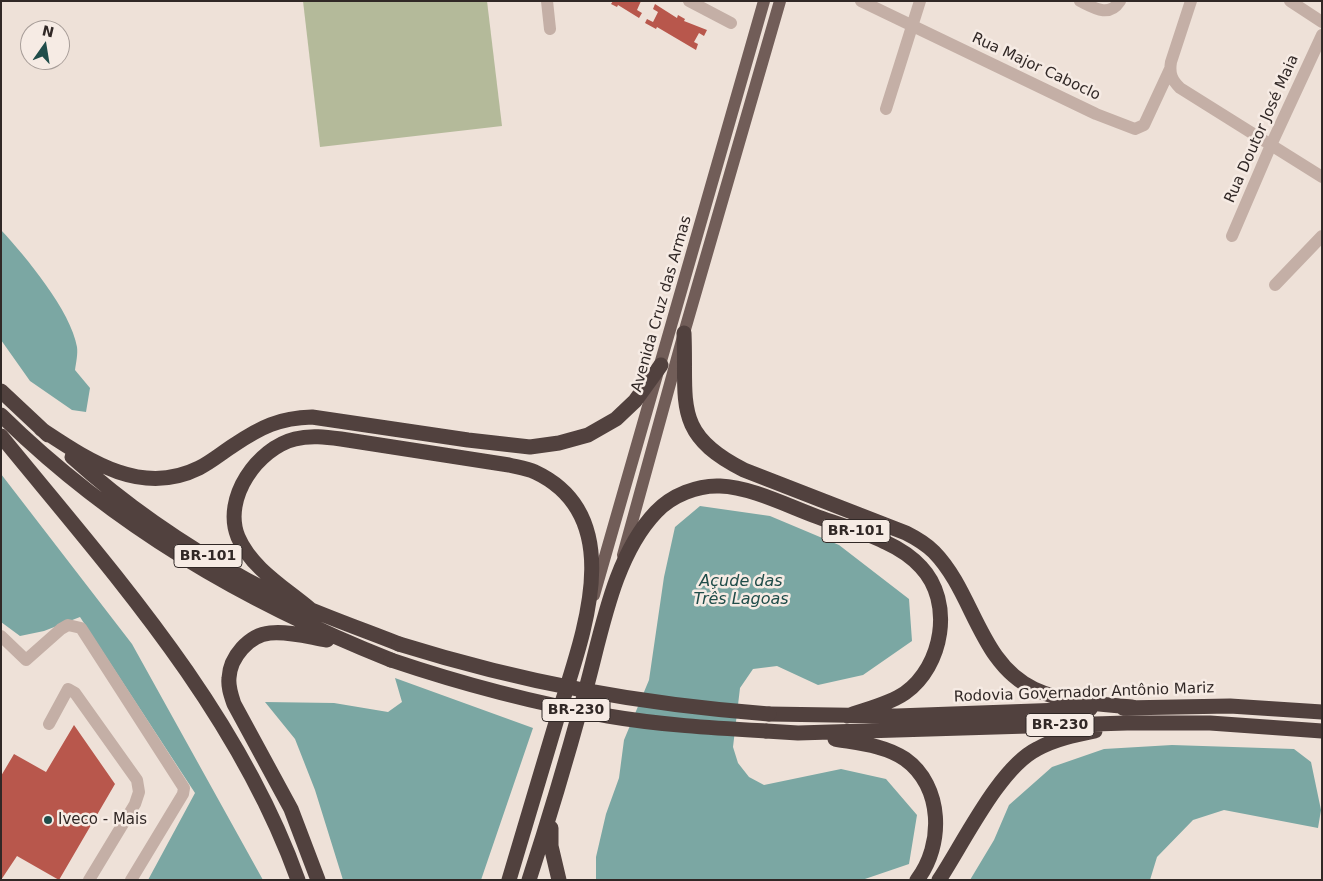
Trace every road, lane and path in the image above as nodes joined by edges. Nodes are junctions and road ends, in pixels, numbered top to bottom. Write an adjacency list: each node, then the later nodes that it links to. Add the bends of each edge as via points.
1 (546, 1): 14 (street)
2 (689, 1): 12 (street)
3 (764, 1): 24 (main road, Avenida Cruz das Armas)
4 (780, 1): 23 (main road, Avenida Cruz das Armas)
5 (860, 1): 13 (street, Rua Major Caboclo)
6 (920, 1): 13 (street)
7 (1080, 1): 8 (street, via 1104,12 1111,11)
8 (1120, 1)
9 (1191, 1): 16 (street, Rua Major Caboclo)
10 (1290, 1): 11 (street)
11 (1322, 22)
12 (731, 23)
13 (913, 27): 16 (street, Rua Major Caboclo, via 1096,114 1135,129 1144,125); 17 (street)
14 (550, 29)
15 (1322, 35): 18 (street, Rua Doutor José Maia)
16 (1170, 69): 18 (street, via 1172,80 1180,88)
17 (886, 109)
18 (1271, 145): 19 (street); 20 (street, Rua Doutor José Maia)
19 (1322, 177)
20 (1232, 236)
21 (1322, 236): 22 (street)
22 (1274, 285)
23 (684, 333): 29 (main road, Avenida Cruz das Armas); 34 (highway, via 686,414 703,443 724,460 744,470 920,540 948,570 1002,663 1014,676 1034,689 1056,697)
24 (661, 365): 27 (highway, via 635,402 616,419 588,435 530,447 294,417 257,430 199,468 172,478 149,479 105,467); 31 (main road, Avenida Cruz das Armas)
25 (1, 391): 27 (highway, BR-101)
26 (1, 415): 33 (highway, Rodovia Governador Antônio Mariz / BR-230, via 61,470 157,542 242,593)
27 (41, 429): 30 (highway, BR-101, via 84,468 165,529 248,580)
28 (1, 436): 44 (highway, via 135,601 208,702 257,784)
29 (620, 567): 36 (highway, BR-101, via 657,510 684,493 719,486 736,487 882,540 909,555 923,568 936,589 940,608 941,627 929,667 904,694); 41 (highway, BR-101)
30 (310, 609): 31 (highway, via 260,568 246,552 237,535 236,519 237,501 254,464 295,439 318,437 509,465 534,472 556,485 570,499 587,530 592,552); 36 (highway, BR-101, bridge, via 399,644 467,665 612,697 690,708)
31 (588, 614): 46 (highway)
32 (1, 636): 43 (street, via 26,660 61,629 68,625 81,628 184,788)
33 (346, 643): 40 (highway, Rodovia Governador Antônio Mariz / BR-230, bridge, via 461,684 609,716 685,726); 45 (highway, via 282,632 255,636 236,655 229,677 234,704 291,809)
34 (1132, 707): 35 (highway, Rodovia Governador Antônio Mariz / BR-230, via 1230,706); 36 (highway, Rodovia Governador Antônio Mariz / BR-230)
35 (1322, 712)
36 (847, 716)
37 (1127, 723): 39 (highway, Rodovia Governador Antônio Mariz / BR-230, via 1220,724); 40 (highway, Rodovia Governador Antônio Mariz / BR-230); 50 (highway, via 1059,739 1035,749 1018,763 1000,784)
38 (50, 724): 42 (street, via 68,690 75,693 138,780 135,804)
39 (1322, 731)
40 (798, 733): 49 (highway, via 887,750 904,758 914,768 932,797 936,817 932,850)
41 (552, 812): 47 (highway, BR-101); 48 (highway, via 551,846)
42 (89, 880)
43 (131, 880)
44 (298, 880)
45 (318, 880)
46 (509, 880)
47 (529, 880)
48 (559, 880)
49 (917, 880)
50 (940, 880)

